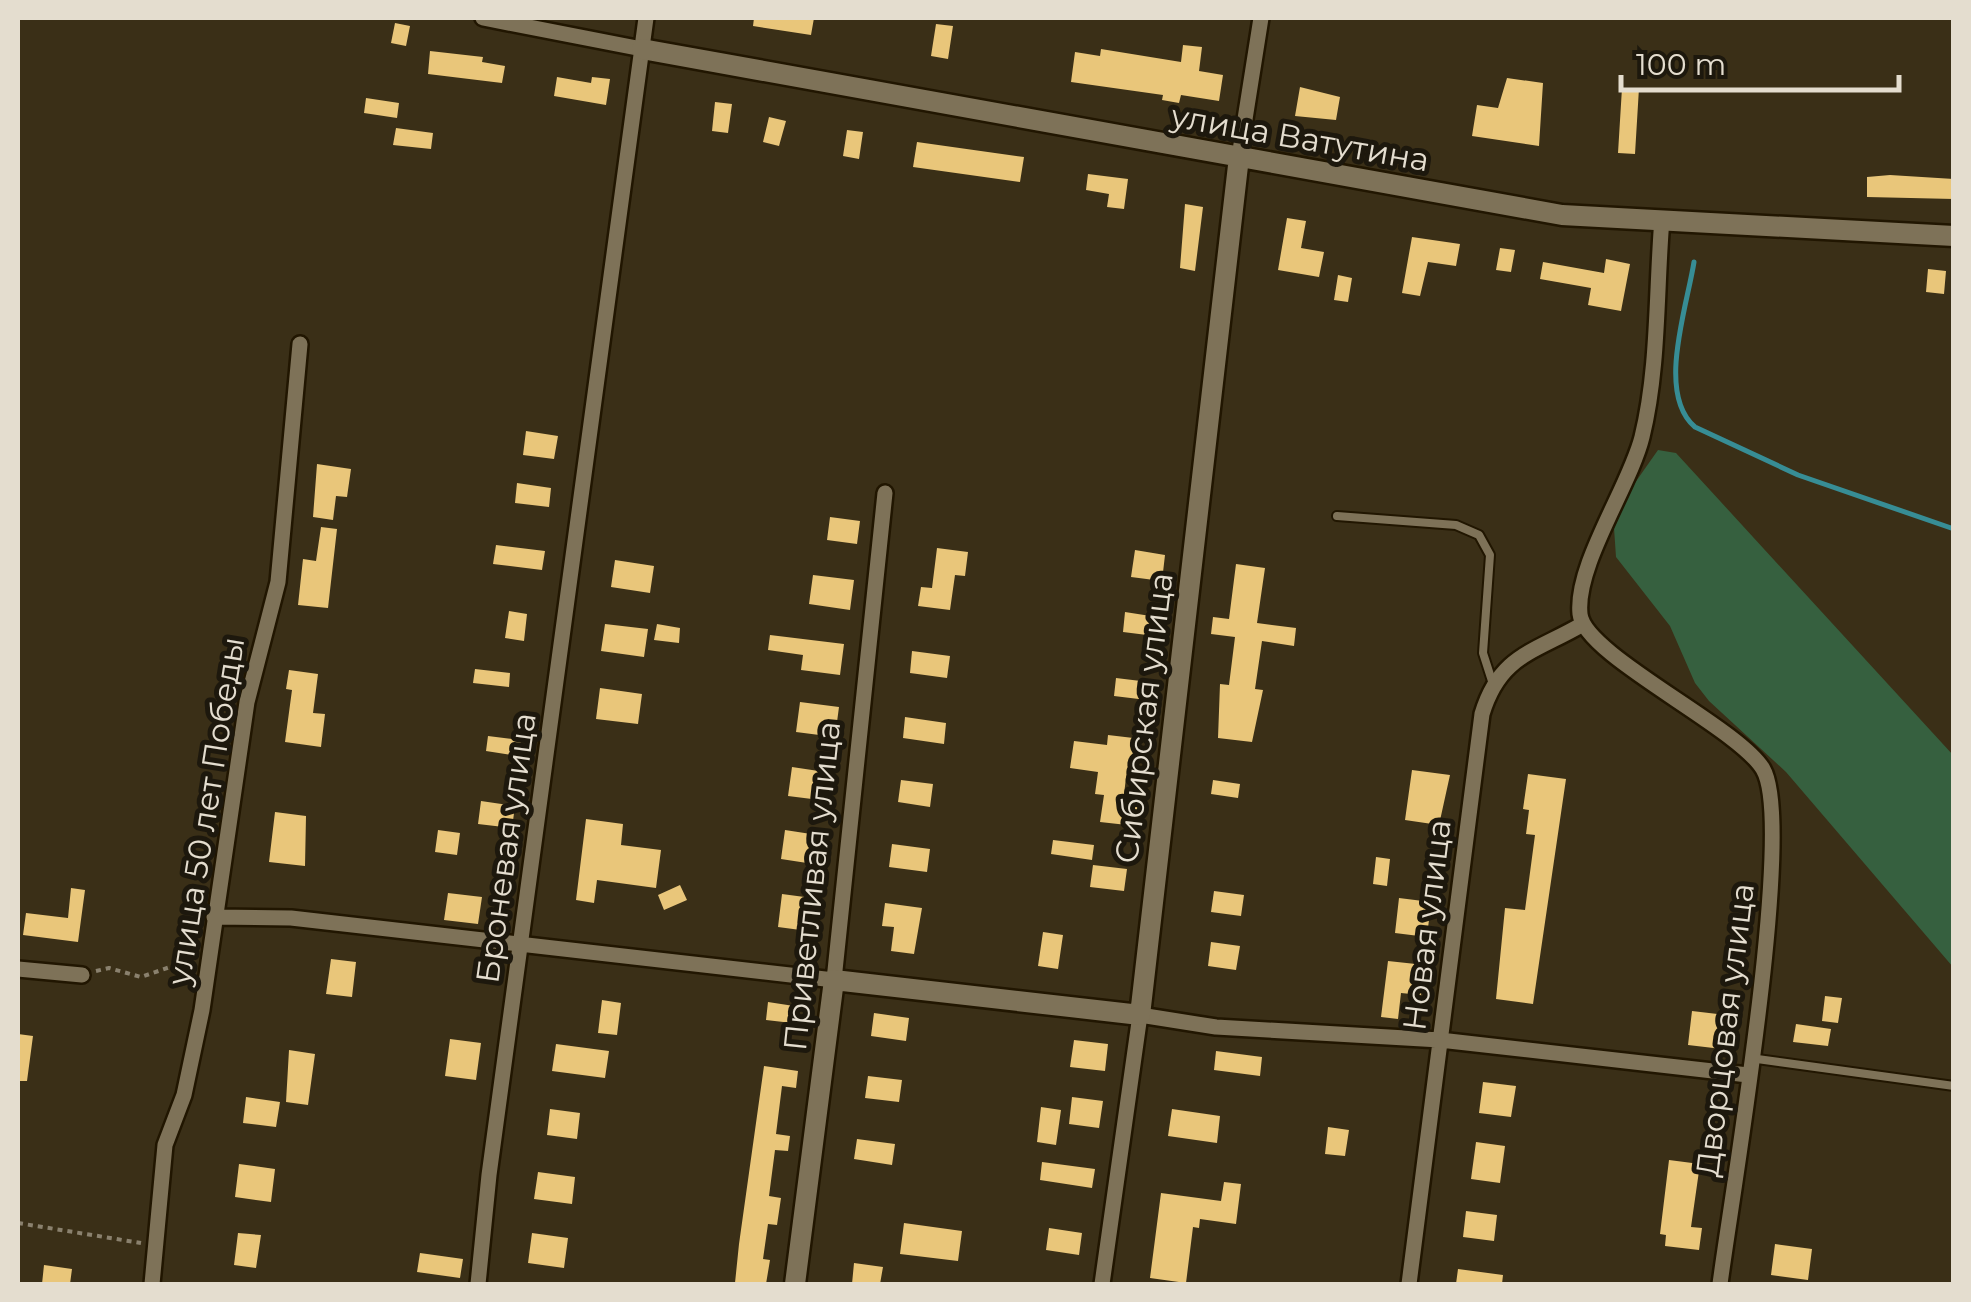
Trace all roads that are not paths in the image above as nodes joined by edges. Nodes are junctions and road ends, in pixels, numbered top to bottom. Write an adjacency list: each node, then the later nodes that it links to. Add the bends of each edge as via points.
1 (483, 18): 4 (street, улица Ватутина)
2 (646, 18): 4 (street)
3 (1261, 18): 5 (street)
4 (642, 49): 5 (street, улица Ватутина); 14 (street, Броневая улица)
5 (1239, 157): 6 (street, улица Ватутина, via 1546,212); 18 (street, Сибирская улица)
6 (1662, 219): 7 (street, улица Ватутина); 11 (street, via 1642,440 1591,563)
7 (1954, 236)
8 (300, 344): 13 (street, улица 50 лет Победы, via 278,582 247,702)
9 (885, 493): 17 (street, Приветливая улица)
10 (1337, 516): 12 (lane, via 1456,525 1479,535 1490,555 1483,653)
11 (1583, 624): 12 (street, via 1511,662); 20 (street, Дворцовая улица, via 1618,658 1739,744 1770,783 1772,878)
12 (1492, 681): 19 (street, Новая улица, via 1482,714)
13 (214, 917): 14 (street, via 290,918); 22 (street, улица 50 лет Победы, via 184,1095 165,1145)
14 (521, 946): 17 (street); 23 (street, Броневая улица)
15 (18, 969): 16 (street)
16 (82, 975)
17 (834, 980): 18 (street); 24 (street, Приветливая улица)
18 (1140, 1015): 19 (street, via 1216,1027); 25 (street, Сибирская улица)
19 (1440, 1040): 20 (street); 26 (street, Новая улица)
20 (1749, 1066): 21 (lane); 27 (street, Дворцовая улица)
21 (1954, 1086)
22 (152, 1284)
23 (478, 1284)
24 (795, 1284)
25 (1102, 1284)
26 (1410, 1284)
27 (1720, 1284)

